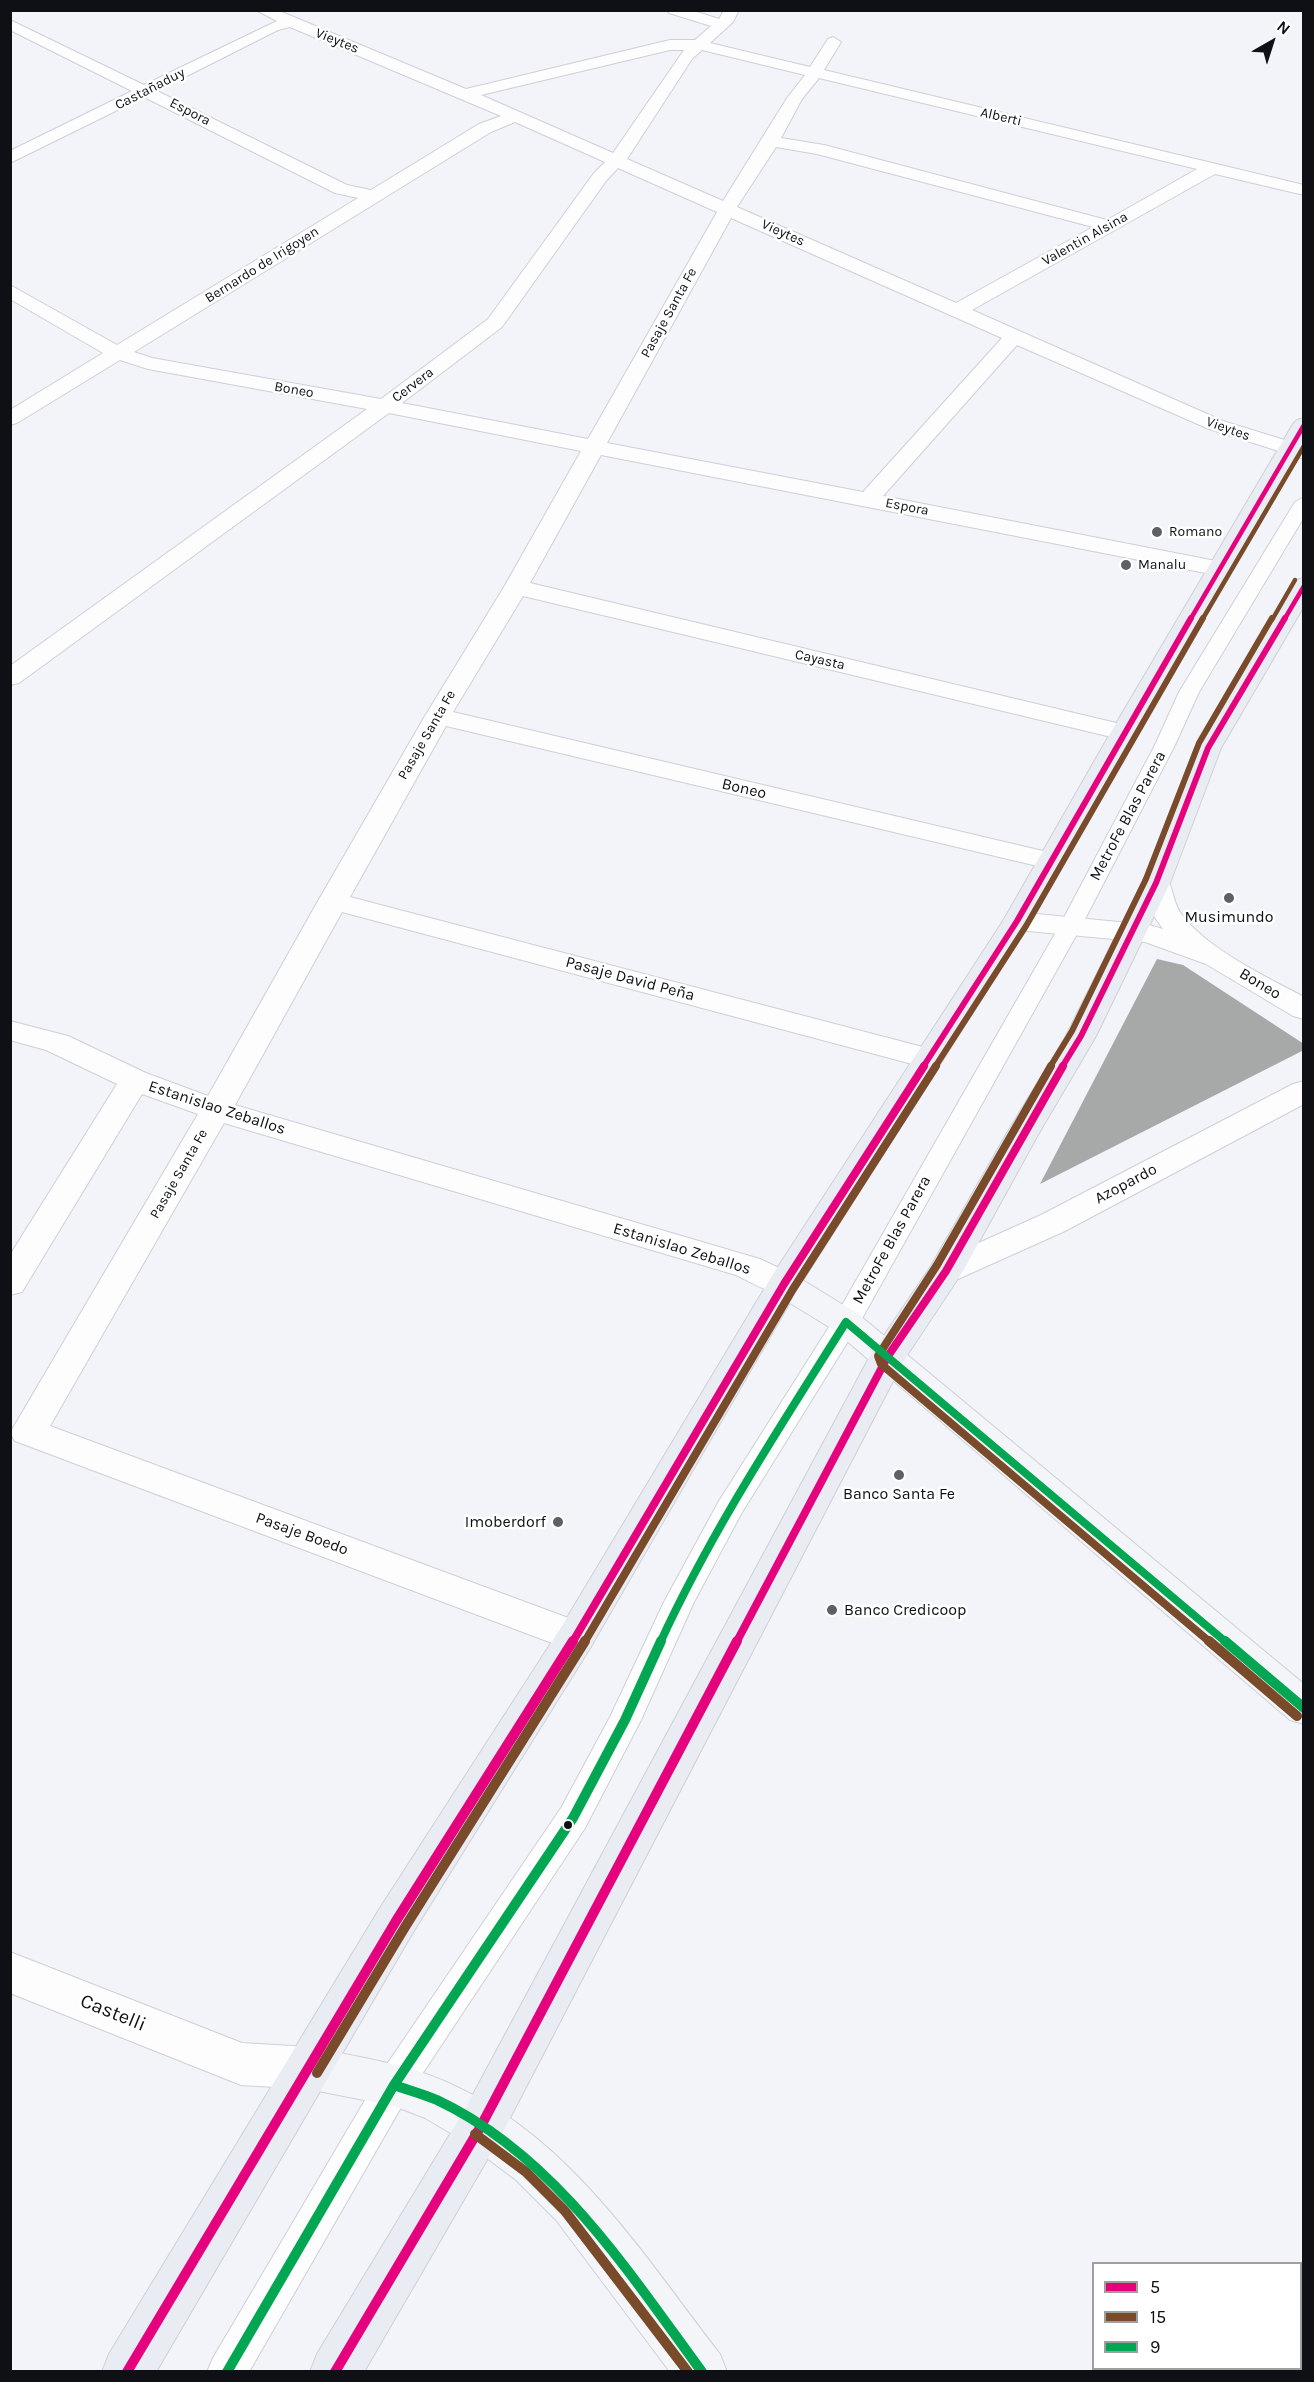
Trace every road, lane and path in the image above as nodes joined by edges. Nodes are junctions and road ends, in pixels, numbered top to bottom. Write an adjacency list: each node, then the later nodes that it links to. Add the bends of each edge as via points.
1 (674, 10): 4 (street)
2 (268, 13): 3 (street, Vieytes)
3 (290, 16): 9 (street, Castañaduy); 10 (street, Vieytes)
4 (727, 17): 7 (street, Cervera)
5 (10, 24): 9 (street, Espora)
6 (832, 42): 8 (street, Pasaje Santa Fe)
7 (699, 45): 8 (street, Alberti); 10 (street, via 670,45); 14 (street, Cervera, via 686,56)
8 (814, 74): 12 (street, Pasaje Santa Fe, via 798,93); 15 (street, Alberti)
9 (147, 91): 13 (street, Castañaduy); 17 (street, Espora, via 341,189)
10 (465, 94): 11 (street, Vieytes)
11 (515, 116): 14 (street, Vieytes); 17 (street, Bernardo de Irigoyen, via 485,128)
12 (771, 141): 18 (street, Pasaje Santa Fe); 19 (street, via 818,149)
13 (10, 158)
14 (617, 160): 18 (street, Vieytes); 24 (street, Cervera, via 600,177 495,323)
15 (1215, 167): 16 (street, Alberti); 19 (street, Valentin Alsina)
16 (1304, 190)
17 (372, 196): 23 (street, Bernardo de Irigoyen)
18 (728, 208): 21 (street, Vieytes); 27 (street, Pasaje Santa Fe)
19 (1110, 226): 21 (street, Valentin Alsina)
20 (10, 291): 23 (street, Boneo)
21 (956, 310): 22 (street, Vieytes)
22 (1013, 337): 28 (street, Vieytes, via 1215,426); 29 (street)
23 (117, 354): 24 (street, Boneo); 25 (street, Bernardo de Irigoyen)
24 (385, 406): 27 (street, Boneo); 34 (street, Cervera)
25 (10, 419)
26 (1304, 424): 28 (main road)
27 (594, 447): 29 (street, Espora); 32 (street, Pasaje Santa Fe)
28 (1296, 451): 31 (main road)
29 (868, 500): 31 (street, Espora)
30 (1304, 502): 41 (lane, MetroFe Blas Parera, via 1190,692)
31 (1221, 569): 36 (main road)
32 (516, 587): 35 (street, Pasaje Santa Fe); 36 (street, Cayasta)
33 (1300, 599): 38 (main road, via 1208,748)
34 (10, 678)
35 (438, 716): 37 (street, Boneo); 39 (street, Pasaje Santa Fe)
36 (1124, 732): 37 (main road)
37 (1050, 861): 40 (main road)
38 (1156, 883): 42 (main road); 43 (street, Boneo, via 1164,911 1178,928)
39 (332, 901): 46 (street, Pasaje David Peña); 49 (street, Pasaje Santa Fe)
40 (1017, 921): 41 (street, Boneo); 46 (main road)
41 (1071, 925): 42 (street, Boneo); 53 (lane, MetroFe Blas Parera)
42 (1132, 932): 43 (street, Boneo, via 1149,934); 50 (main road, via 1081,1036)
43 (1217, 958): 44 (street, Boneo)
44 (1304, 1010)
45 (10, 1030): 47 (street, Estanislao Zeballos, via 57,1043)
46 (927, 1058): 52 (main road)
47 (135, 1080): 49 (street, Estanislao Zeballos); 51 (street)
48 (1304, 1091): 50 (street, Azopardo, via 1053,1223)
49 (216, 1110): 52 (street, Estanislao Zeballos, via 748,1267); 55 (street, Pasaje Santa Fe)
50 (946, 1271): 54 (main road)
51 (10, 1284)
52 (784, 1284): 53 (main road, Estanislao Zeballos); 56 (main road)
53 (846, 1322): 54 (main road, Estanislao Zeballos); 60 (lane, MetroFe Blas Parera, via 718,1530 679,1602 626,1720 573,1818)
54 (888, 1356): 57 (main road, Estanislao Zeballos); 61 (main road)
55 (19, 1431): 56 (street, Pasaje Boedo)
56 (576, 1637): 59 (main road)
57 (1304, 1708)
58 (10, 1972): 59 (street, Castelli, via 241,2064)
59 (308, 2068): 60 (main road, Castelli); 62 (main road)
60 (394, 2085): 61 (main road, Castelli, via 441,2102); 63 (lane, MetroFe Blas Parera)
61 (482, 2126): 64 (main road); 65 (main road, Castelli, via 533,2164 573,2204)
62 (127, 2372)
63 (227, 2372)
64 (335, 2372)
65 (702, 2372)

